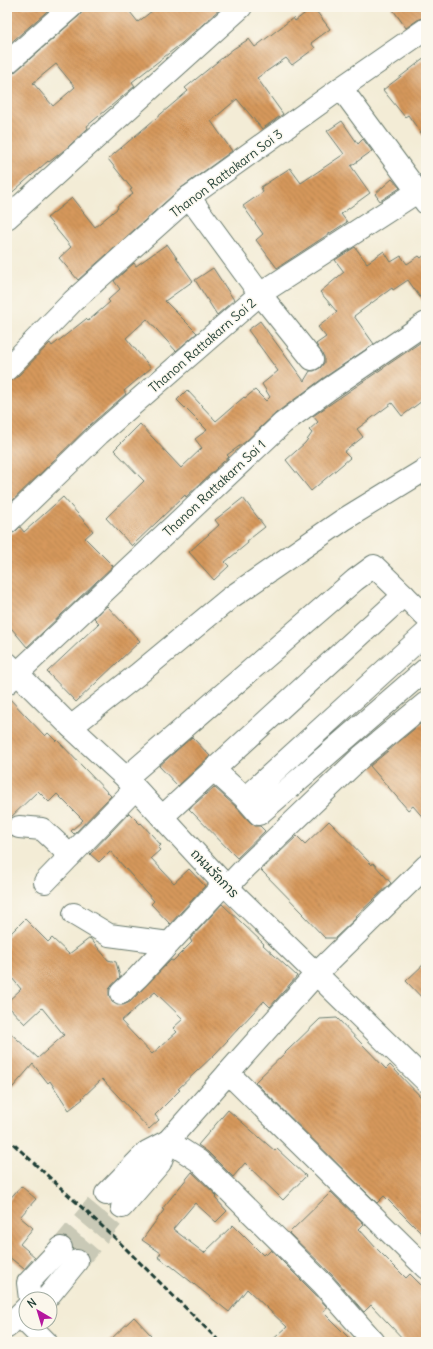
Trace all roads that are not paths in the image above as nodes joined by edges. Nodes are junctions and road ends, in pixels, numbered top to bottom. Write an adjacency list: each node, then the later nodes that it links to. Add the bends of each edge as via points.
1 (71, 7): 4 (street)
2 (241, 7): 8 (street)
3 (426, 29): 5 (street, Thanon Rattakarn Soi 3)
4 (7, 63)
5 (341, 88): 6 (street, Thanon Rattakarn Soi 3); 7 (street)
6 (189, 198): 9 (street); 12 (street, Thanon Rattakarn Soi 3, via 73,301)
7 (422, 198): 9 (street, Thanon Rattakarn Soi 2)
8 (7, 218)
9 (260, 294): 11 (street); 14 (street, Thanon Rattakarn Soi 2, via 99,434)
10 (426, 322): 19 (street, Thanon Rattakarn Soi 1, via 283,423)
11 (312, 359)
12 (7, 369)
13 (426, 469): 21 (street, via 343,520 230,598)
14 (7, 523)
15 (404, 595): 16 (street); 22 (street); 23 (street, via 374,566 355,580)
16 (426, 617)
17 (426, 633): 24 (street)
18 (426, 669): 24 (street, via 259,814)
19 (10, 673): 21 (street, ถนนรัถการ)
20 (426, 703): 30 (street, via 362,756)
21 (71, 727): 23 (street, ถนนรัถการ)
22 (214, 770): 24 (street); 25 (street)
23 (131, 783): 25 (street, ถนนรัถการ); 27 (street)
24 (245, 798)
25 (162, 817): 30 (street, ถนนรัถการ)
26 (19, 827): 27 (street, via 42,829)
27 (70, 856): 29 (street)
28 (426, 866): 33 (street)
29 (45, 882)
30 (226, 886): 32 (street); 33 (street, ถนนรัถการ)
31 (74, 914): 32 (street, via 110,935)
32 (169, 943): 34 (street)
33 (316, 974): 35 (street); 36 (street, ถนนรัถการ)
34 (121, 993)
35 (228, 1073): 37 (street); 39 (street)
36 (426, 1081)
37 (168, 1141): 38 (street, via 160,1163); 44 (street, via 199,1160 323,1284)
38 (114, 1201)
39 (426, 1268)
40 (26, 1291): 41 (street, via 28,1283 69,1255)
41 (50, 1291)
42 (36, 1331): 43 (street)
43 (46, 1342)
44 (374, 1342)

